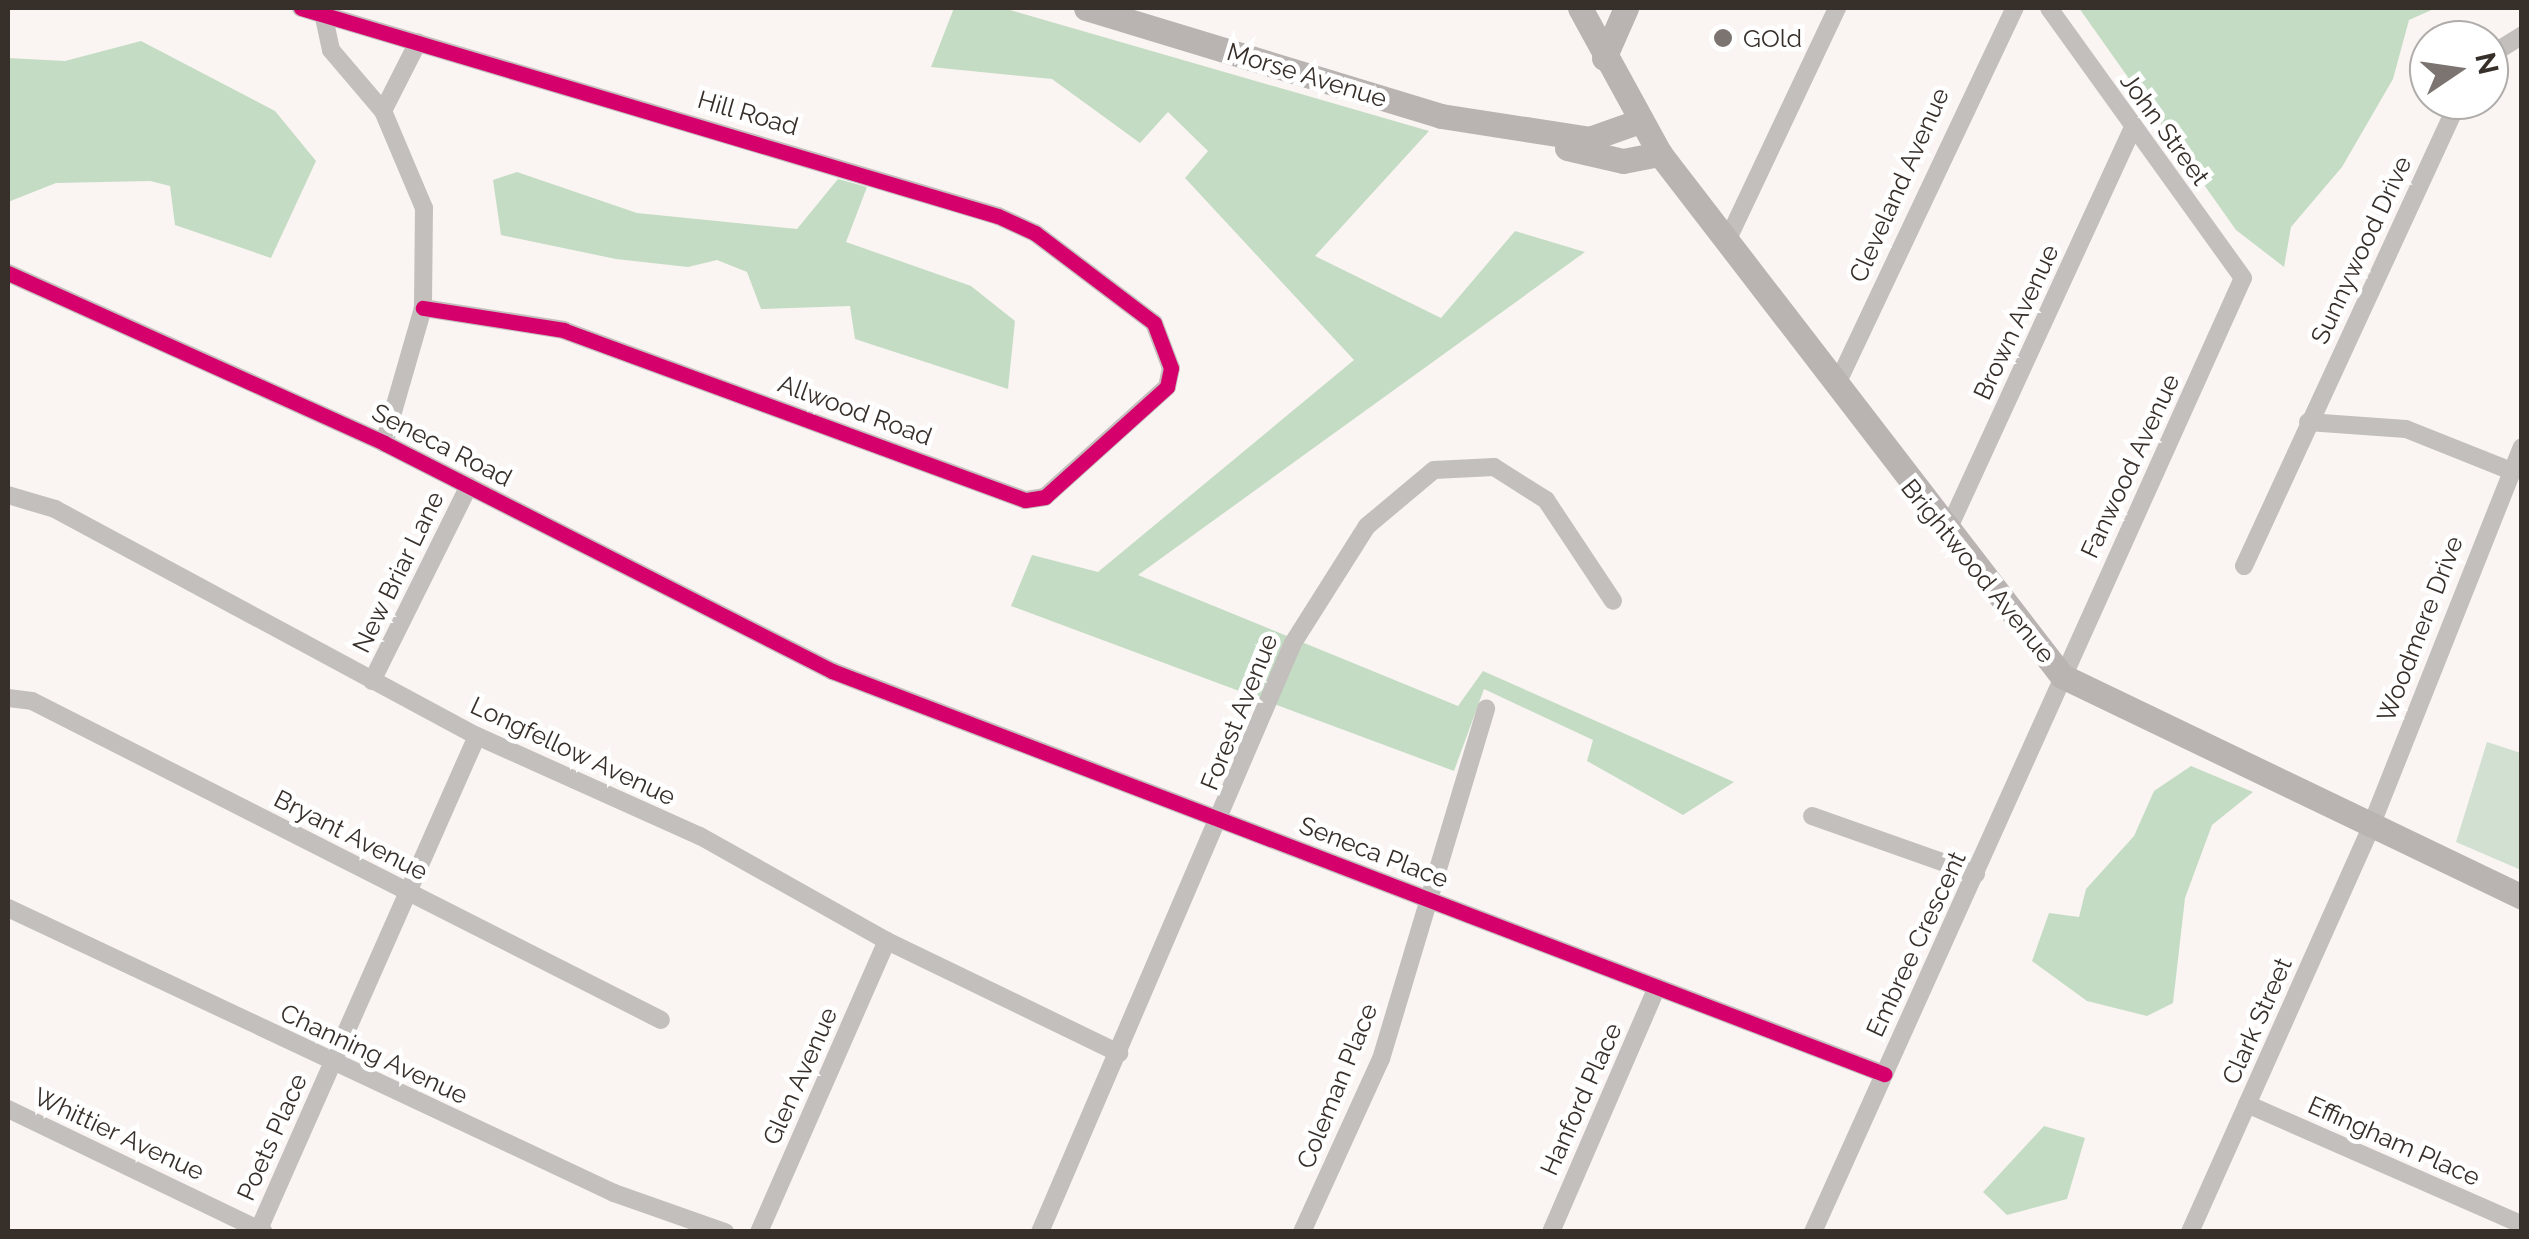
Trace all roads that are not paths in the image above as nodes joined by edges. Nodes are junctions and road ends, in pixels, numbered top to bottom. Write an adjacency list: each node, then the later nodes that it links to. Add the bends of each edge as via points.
1 (301, 8): 8 (street, Hill Road)
2 (1086, 8): 15 (street, Morse Avenue, via 1441,116)
3 (1580, 8): 10 (street, Brightwood Avenue)
4 (1626, 8): 10 (street)
5 (1837, 8): 17 (street)
6 (2015, 8): 22 (street, Cleveland Avenue)
7 (2049, 8): 14 (street, John Street)
8 (321, 10): 9 (street, Hill Road); 11 (street, via 332,50)
9 (418, 42): 11 (street); 21 (street, Hill Road, via 998,216 1035,233)
10 (1604, 58): 13 (street, Brightwood Avenue)
11 (383, 110): 20 (street, via 420,192)
12 (2450, 120): 23 (street, Sunnywood Drive)
13 (1640, 121): 15 (street, Morse Avenue, via 1607,138); 16 (street, Brightwood Avenue)
14 (2132, 129): 19 (street, John Street); 29 (street, Brown Avenue)
15 (1530, 133): 16 (street, Morse Avenue, via 1623,162)
16 (1660, 154): 17 (street, Brightwood Avenue)
17 (1727, 241): 22 (street, Brightwood Avenue)
18 (8, 273): 24 (street, Seneca Road)
19 (2243, 278): 32 (street, Fanwood Avenue)
20 (423, 308): 21 (street, Allwood Road, via 564,330 1025,500 1045,496 1167,387 1171,368); 24 (street)
21 (1154, 323)
22 (1836, 386): 29 (street, Brightwood Avenue)
23 (2308, 422): 26 (street, via 2406,428); 30 (street, Sunnywood Drive)
24 (384, 443): 27 (street, Seneca Road)
25 (2522, 447): 26 (street, Woodmere Drive)
26 (2508, 470): 40 (street, Woodmere Drive)
27 (469, 486): 33 (street, Seneca Road); 34 (street, New Briar Lane)
28 (8, 495): 34 (street, Longfellow Avenue, via 55,509)
29 (1946, 535): 32 (street, Brightwood Avenue)
30 (2244, 566)
31 (1613, 601): 39 (street, Forest Avenue, via 1546,500 1514,474 1464,464 1415,480 1367,526 1314,601)
32 (2062, 676): 40 (street, Brightwood Avenue); 41 (street, Embree Crescent)
33 (846, 677): 39 (street, Seneca Place)
34 (372, 681): 37 (street, Longfellow Avenue)
35 (12, 698): 42 (street, Bryant Avenue)
36 (1486, 708): 44 (street, Coleman Place)
37 (477, 736): 42 (street, Poets Place); 46 (street, Longfellow Avenue, via 700,836)
38 (1812, 816): 41 (street)
39 (1222, 820): 44 (street, Seneca Place); 49 (street, Forest Avenue)
40 (2370, 831): 43 (street, Brightwood Avenue); 52 (street, Clark Street)
41 (1976, 874): 51 (street, Embree Crescent)
42 (407, 892): 48 (street, Bryant Avenue); 50 (street, Poets Place)
43 (2522, 897)
44 (1430, 900): 47 (street, Seneca Place); 59 (street, Coleman Place, via 1380,1059)
45 (8, 908): 50 (street, Channing Avenue)
46 (886, 941): 49 (street, Longfellow Avenue); 57 (street, Glen Avenue)
47 (1657, 987): 51 (street, Seneca Place); 60 (street, Hanford Place)
48 (660, 1020)
49 (1119, 1054): 58 (street, Forest Avenue)
50 (333, 1063): 55 (street, Poets Place); 56 (street, Channing Avenue, via 614,1194)
51 (1884, 1074): 61 (street, Embree Crescent)
52 (2247, 1104): 54 (street, Effingham Place); 62 (street, Clark Street)
53 (8, 1109): 55 (street, Whittier Avenue)
54 (2522, 1225)
55 (261, 1230)
56 (725, 1232)
57 (759, 1232)
58 (1040, 1232)
59 (1302, 1232)
60 (1551, 1232)
61 (1812, 1232)
62 (2190, 1232)

